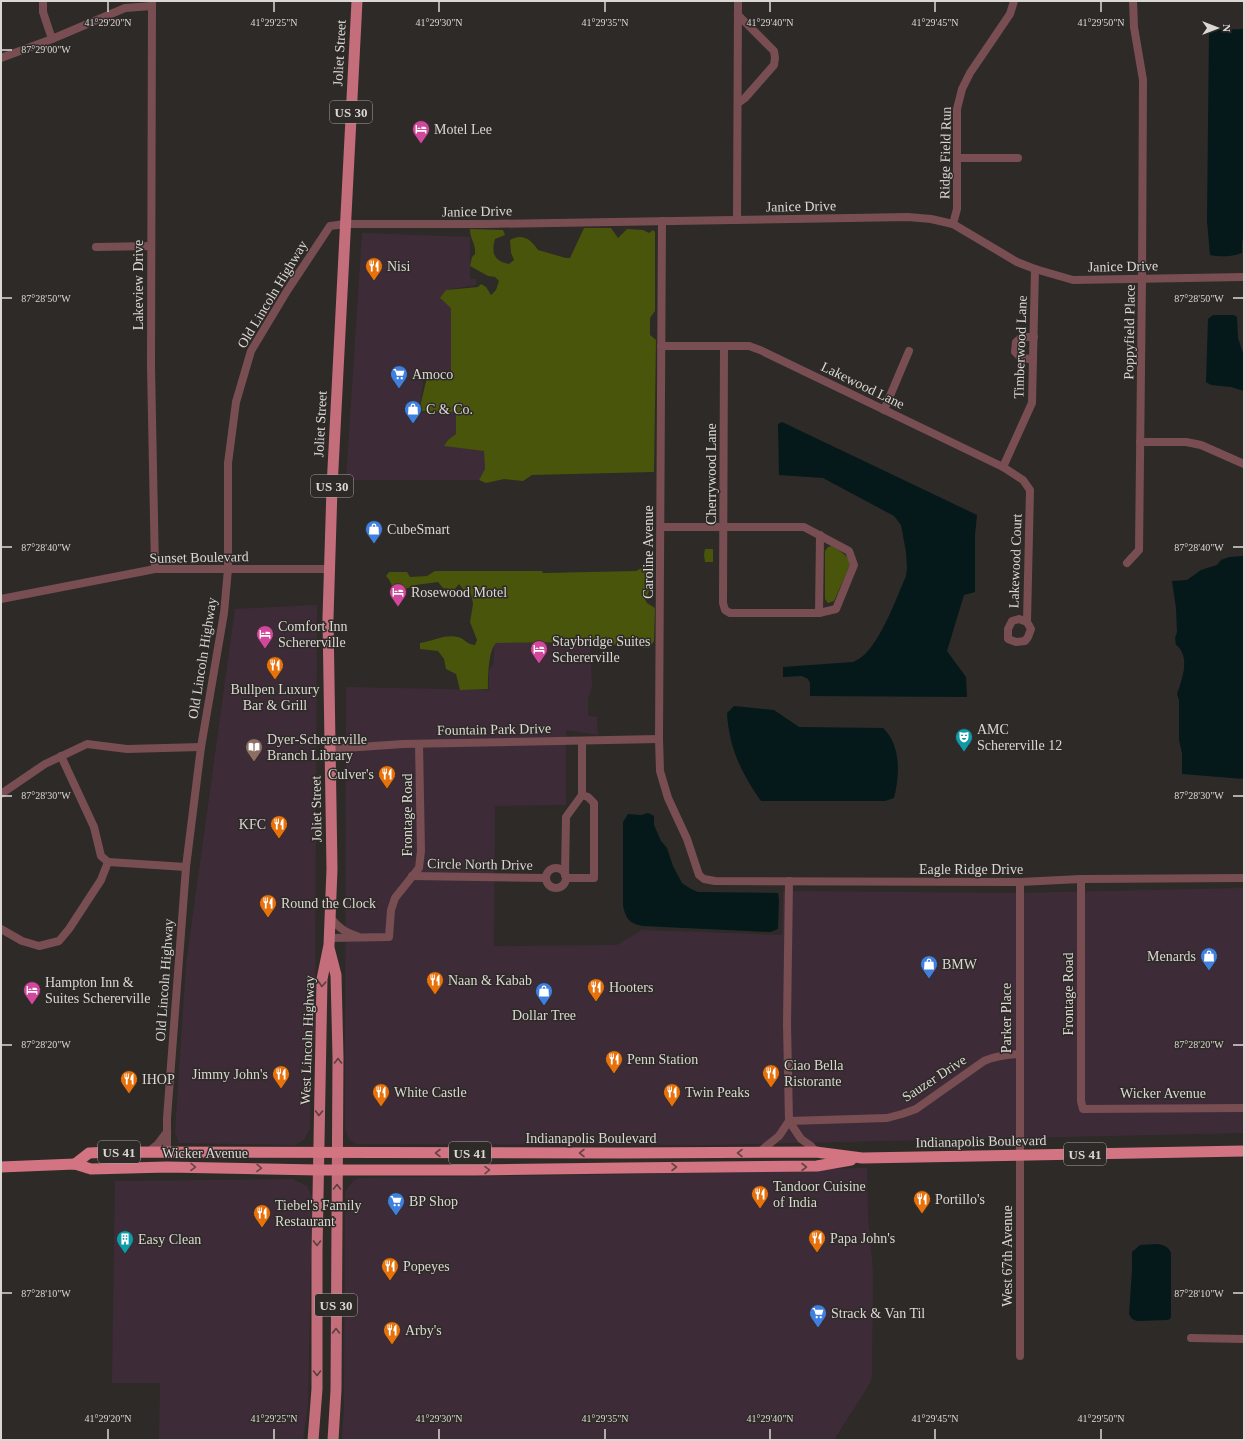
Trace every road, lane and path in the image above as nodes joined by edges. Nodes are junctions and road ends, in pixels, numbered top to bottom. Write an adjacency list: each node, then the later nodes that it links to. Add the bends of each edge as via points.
1 (43, 1): 8 (street, via 43,12)
2 (357, 1): 15 (main road, Joliet Street / US 30)
3 (738, 1): 7 (street)
4 (1014, 1): 11 (street, Ridge Field Run, via 1010,13 970,72 962,89 957,110)
5 (1133, 1): 21 (street, Poppyfield Place, via 1134,27 1143,80)
6 (152, 3): 8 (street, via 125,8); 17 (street, Lakeview Drive)
7 (738, 15): 10 (street); 10 (street, via 774,52 775,58 774,65)
8 (52, 39): 9 (street)
9 (1, 58)
10 (738, 103): 13 (street)
11 (958, 158): 12 (street); 16 (street, Ridge Field Run, via 957,209)
12 (1018, 158)
13 (737, 220): 14 (street, Janice Drive); 16 (street, Janice Drive, via 908,217)
14 (662, 221): 15 (street, Janice Drive); 23 (street, Caroline Avenue)
15 (345, 224): 37 (street, Old Lincoln Highway, via 330,226 327,230 251,351 236,402 228,463); 38 (main road, Joliet Street / US 30)
16 (953, 224): 19 (street, Janice Drive, via 1017,262)
17 (151, 246): 18 (street); 36 (street, Lakeview Drive)
18 (96, 247)
19 (1035, 269): 21 (street, Janice Drive, via 1072,280); 22 (street, Timberwood Lane)
20 (1244, 277): 21 (street, Janice Drive)
21 (1142, 279): 28 (street, Poppyfield Place)
22 (1034, 337): 26 (street, Timberwood Lane); 26 (street, via 1022,337 1016,342 1015,352 1020,357)
23 (661, 346): 24 (street, Lakewood Lane); 32 (street, Caroline Avenue)
24 (724, 346): 27 (street, Lakewood Lane, via 749,346 760,350); 33 (street, Cherrywood Lane)
25 (909, 351): 27 (street)
26 (1033, 360): 30 (street, Timberwood Lane, via 1032,403)
27 (884, 410): 30 (street, Lakewood Lane)
28 (1140, 442): 29 (street, via 1186,442 1201,445); 35 (street, Poppyfield Place, via 1139,550)
29 (1244, 464)
30 (1003, 467): 31 (street, Lakewood Lane, via 1023,480 1030,490)
31 (1030, 500): 41 (street, Lakewood Court)
32 (661, 527): 33 (street); 42 (street, Caroline Avenue)
33 (723, 527): 34 (street, via 804,527); 40 (street, Cherrywood Lane, via 723,603 726,610 730,613)
34 (820, 535): 40 (street); 40 (street, via 849,551 854,565 836,609)
35 (1127, 564)
36 (156, 569): 37 (street, Sunset Boulevard); 39 (street, Sunset Boulevard)
37 (228, 569): 38 (street, Sunset Boulevard); 45 (street, Old Lincoln Highway, via 224,613)
38 (329, 569): 46 (main road, Joliet Street / US 30)
39 (1, 599)
40 (819, 613)
41 (1027, 622)
42 (659, 739): 43 (street, Fountain Park Drive); 52 (street, Caroline Avenue, via 660,771)
43 (582, 741): 44 (street, Fountain Park Drive); 49 (street)
44 (419, 744): 46 (street, Fountain Park Drive); 53 (street, Frontage Road, via 421,851 419,868)
45 (201, 747): 47 (street, via 126,749 87,744); 51 (street, Old Lincoln Highway)
46 (330, 749): 60 (main road, Joliet Street / US 30)
47 (61, 756): 48 (street); 50 (street, via 94,827 101,856)
48 (1, 794)
49 (582, 794): 54 (street, via 566,817); 54 (street, via 594,803 594,878)
50 (108, 862): 51 (street); 61 (street, via 101,880 59,941 39,946 22,941)
51 (186, 867): 68 (street, Old Lincoln Highway)
52 (699, 875): 58 (street, Eagle Ridge Drive, via 715,881)
53 (412, 876): 55 (street, Circle North Drive); 62 (street, Frontage Road, via 395,898 391,910 389,937)
54 (566, 876): 55 (street, via 560,869 554,868 548,872); 55 (street, via 564,884 556,887 548,883)
55 (546, 878)
56 (1244, 878): 57 (street, Eagle Ridge Drive)
57 (1081, 879): 59 (street, Eagle Ridge Drive); 66 (street, Frontage Road)
58 (789, 881): 59 (street, Eagle Ridge Drive); 67 (street)
59 (1020, 882): 64 (street, Parker Place)
60 (330, 917): 62 (street, via 346,933); 63 (main road, Joliet Street / US 30)
61 (1, 929)
62 (363, 938): 63 (street, Frontage Road)
63 (329, 942): 72 (main road, West Lincoln Highway / US 30, one-way to 72, via 322,979); 73 (main road, West Lincoln Highway / US 30, one-way to 63, via 336,975)
64 (1019, 1054): 67 (street, Sauzer Drive, via 1002,1055 984,1061 916,1109 902,1114 887,1118); 76 (street, Parker Place)
65 (1244, 1108): 66 (street, Wicker Avenue)
66 (1083, 1109)
67 (789, 1121): 74 (street, via 801,1139); 75 (street, via 779,1136)
68 (167, 1132): 69 (street, Old Lincoln Highway); 71 (street)
69 (167, 1151): 71 (highway, Wicker Avenue / US 41); 72 (highway, Wicker Avenue / US 41); 80 (highway, via 166,1159 130,1162)
70 (1244, 1151): 76 (highway, Indianapolis Boulevard / US 41)
71 (148, 1152): 78 (highway, Wicker Avenue / US 41, via 90,1153)
72 (319, 1152): 73 (highway, Indianapolis Boulevard / US 41); 81 (main road, West Lincoln Highway / US 30)
73 (337, 1152): 75 (highway, Indianapolis Boulevard / US 41, one-way to 73); 82 (main road, West Lincoln Highway / US 30)
74 (816, 1152): 75 (highway, Indianapolis Boulevard / US 41); 77 (highway, Indianapolis Boulevard / US 41)
75 (758, 1153)
76 (1020, 1155): 77 (highway, Indianapolis Boulevard / US 41); 85 (street, West 67th Avenue)
77 (862, 1158): 82 (highway, Indianapolis Boulevard / US 41, one-way to 77, via 817,1166)
78 (75, 1164): 79 (highway, Wicker Avenue / US 41); 80 (highway, Wicker Avenue / US 41, via 91,1169)
79 (1, 1167)
80 (126, 1168): 81 (highway, Wicker Avenue / US 41, one-way to 81)
81 (318, 1170): 82 (highway, Wicker Avenue / US 41); 86 (main road, West Lincoln Highway / US 30, one-way to 86, via 317,1388)
82 (337, 1170): 87 (main road, West Lincoln Highway / US 30, one-way to 82, via 336,1390)
83 (1191, 1338): 84 (street)
84 (1244, 1339)
85 (1020, 1356)
86 (313, 1440)
87 (333, 1440)

